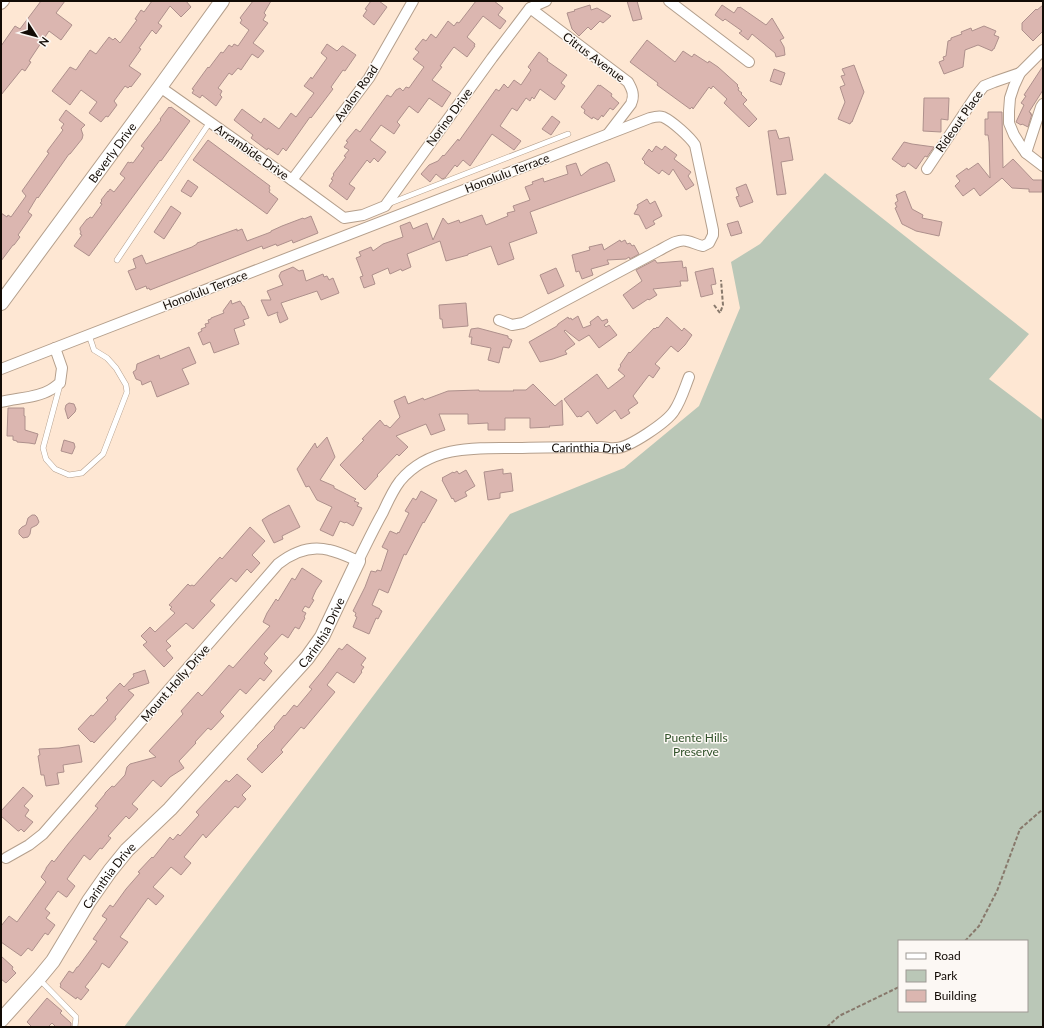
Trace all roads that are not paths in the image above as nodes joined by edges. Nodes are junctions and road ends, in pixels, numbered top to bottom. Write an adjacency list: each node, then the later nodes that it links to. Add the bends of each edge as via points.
1 (4, 1): 6 (street)
2 (222, 1): 11 (street, Beverly Drive)
3 (413, 1): 19 (street, Avalon Road, via 368,78)
4 (546, 1): 7 (street, Norino Drive)
5 (669, 1): 9 (street)
6 (1, 4)
7 (530, 8): 15 (street, Citrus Avenue, via 628,82 633,98 631,104); 20 (street, Norino Drive)
8 (1043, 50): 10 (street)
9 (749, 62)
10 (1020, 73): 16 (street, via 1010,98 1009,123); 18 (street, Rideout Place, via 984,86)
11 (160, 87): 13 (street, Arrambide Drive); 22 (street, Beverly Drive)
12 (1043, 104): 16 (street)
13 (210, 122): 19 (street, Arrambide Drive); 21 (lane)
14 (568, 134): 20 (lane)
15 (608, 134): 23 (street, Honolulu Terrace, via 650,118 660,117 690,138 695,145 713,230 709,243 700,246 686,240 676,242 523,323 512,325); 24 (street, Honolulu Terrace)
16 (1026, 153): 17 (street)
17 (1043, 166)
18 (926, 169)
19 (292, 180): 20 (street, Arrambide Drive, via 344,218 363,215)
20 (385, 206)
21 (117, 260)
22 (1, 303)
23 (499, 320)
24 (89, 335): 25 (street, Honolulu Terrace); 28 (lane, via 94,350 107,358 116,368 126,385 127,392 103,454 82,473 69,475 55,469 46,459 43,448)
25 (55, 348): 26 (street, Honolulu Terrace); 28 (street, via 62,368)
26 (1, 370)
27 (689, 377): 30 (street, Carinthia Drive, via 670,416 653,431 625,446 468,448 422,462 406,474 393,491)
28 (60, 383): 29 (street, via 50,391 32,397)
29 (1, 402)
30 (358, 561): 31 (street, Mount Holly Drive, via 329,550 312,549 295,553 278,564 43,834); 32 (street, Carinthia Drive, via 322,637 307,658 170,809 127,850 93,895 53,961)
31 (6, 858)
32 (39, 978): 33 (street, Carinthia Drive); 34 (lane, via 76,1017)
33 (1, 1020)
34 (75, 1027)

